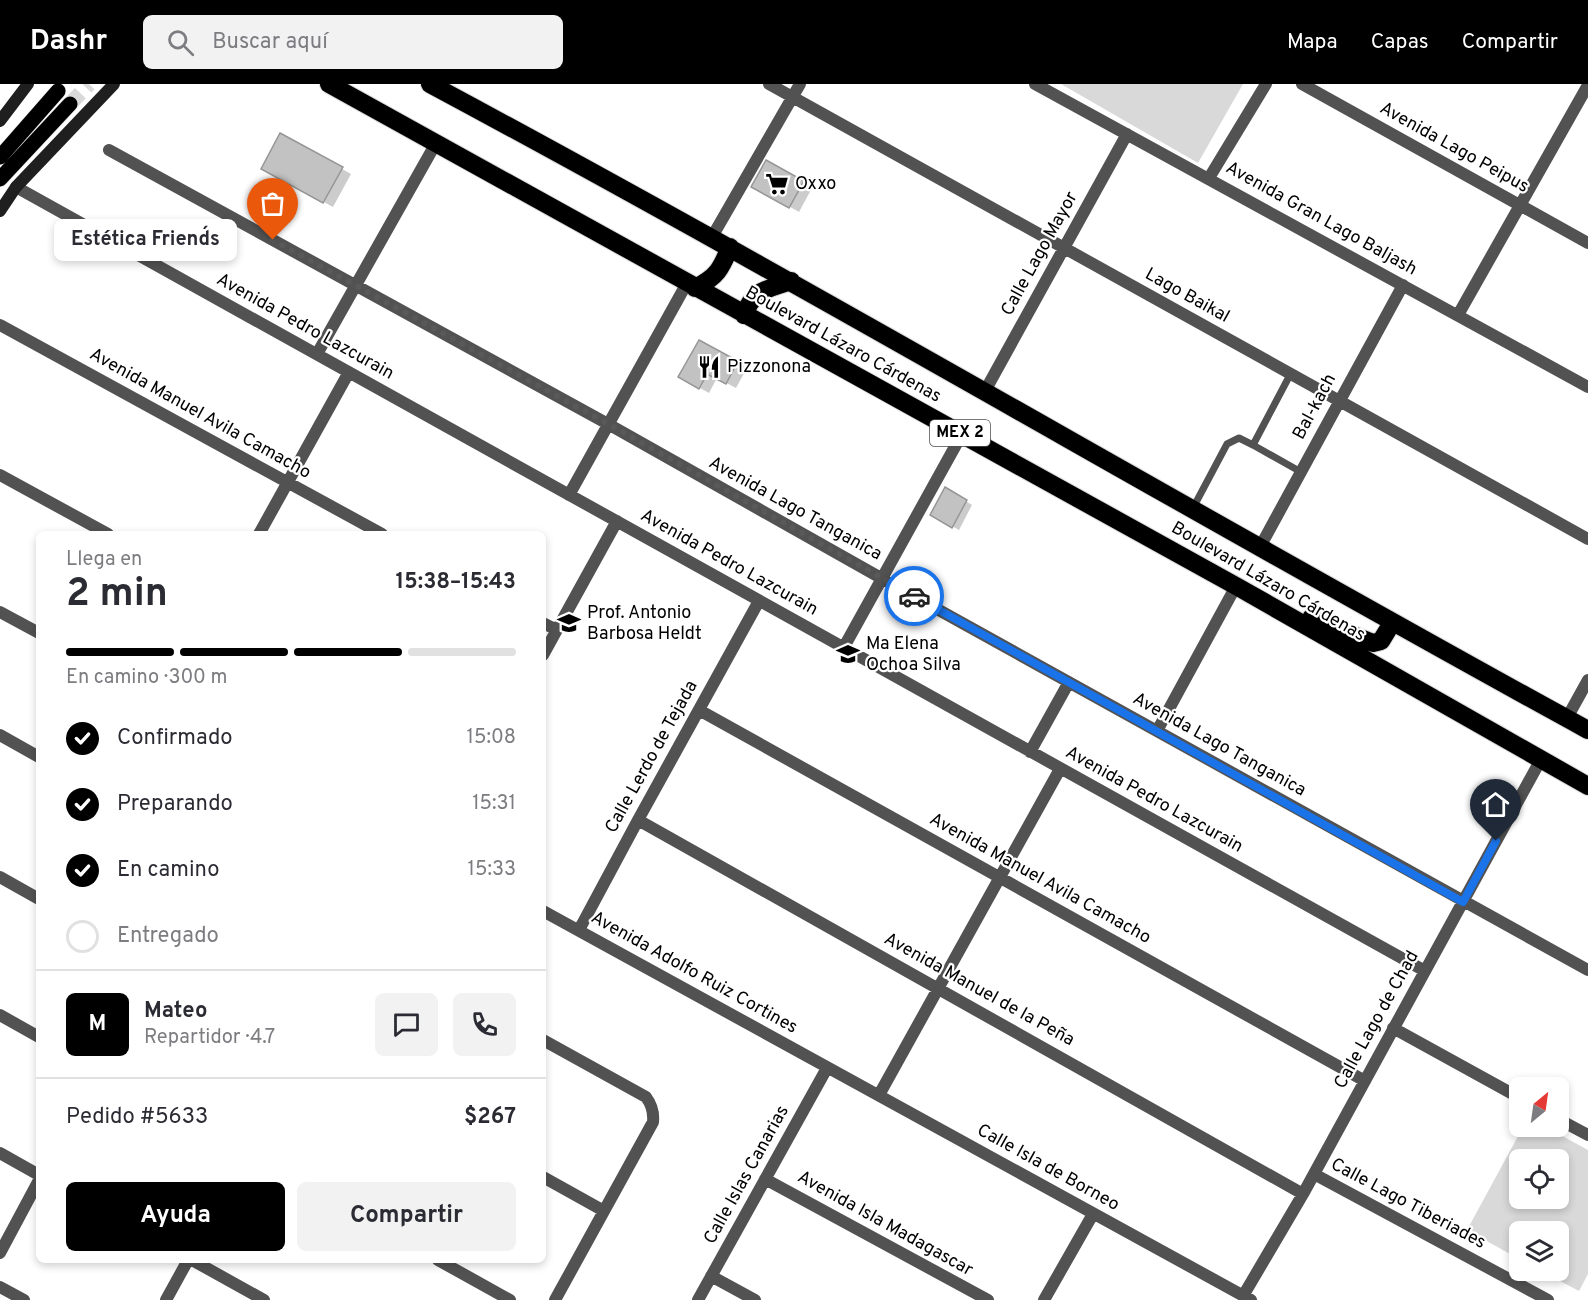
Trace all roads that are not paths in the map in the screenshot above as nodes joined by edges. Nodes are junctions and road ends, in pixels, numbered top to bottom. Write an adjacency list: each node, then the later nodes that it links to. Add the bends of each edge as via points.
1 (28, 84): 15 (main road)
2 (114, 84): 22 (main road)
3 (329, 84): 17 (highway, Boulevard Lázaro Cárdenas / MEX 2)
4 (430, 84): 25 (highway, Boulevard Lázaro Cárdenas / MEX 2)
5 (769, 84): 13 (street, Lago Baikal)
6 (800, 84): 13 (street)
7 (1266, 84): 20 (street)
8 (1302, 84): 23 (street, Avenida Lago Peipus)
9 (1582, 84): 11 (street)
10 (1043, 86): 16 (street, Avenida Gran Lago Baljash)
11 (1588, 86): 23 (street)
12 (58, 91): 19 (main road)
13 (792, 97): 25 (street); 28 (street, Lago Baikal)
14 (70, 105): 21 (main road)
15 (0, 121)
16 (1127, 134): 20 (street, Avenida Gran Lago Baljash); 28 (street, Calle Lago Mayor)
17 (436, 143): 30 (street); 32 (highway, Boulevard Lázaro Cárdenas / MEX 2)
18 (109, 150): 30 (street, Avenida Lago Tanganica)
19 (0, 157)
20 (1209, 178): 31 (street, Avenida Gran Lago Baljash)
21 (0, 179)
22 (16, 187): 24 (main road); 36 (street, Avenida Pedro Lazcurain)
23 (1521, 206): 26 (street, Avenida Lago Peipus); 34 (street)
24 (0, 212)
25 (712, 237): 27 (highway, Boulevard Lázaro Cárdenas / MEX 2)
26 (1588, 243)
27 (730, 247): 29 (highway, Boulevard Lázaro Cárdenas / MEX 2); 32 (highway, via 718,273 709,281)
28 (1064, 249): 38 (street, Lago Baikal); 40 (street, Calle Lago Mayor)
29 (791, 281): 33 (highway, via 755,295); 40 (highway, Boulevard Lázaro Cárdenas / MEX 2)
30 (355, 285): 36 (street); 42 (street, Avenida Lago Tanganica)
31 (1403, 285): 34 (street, Avenida Gran Lago Baljash); 41 (street, Bal-kach)
32 (691, 286): 33 (highway, Boulevard Lázaro Cárdenas / MEX 2); 42 (street)
33 (744, 315): 43 (highway, Boulevard Lázaro Cárdenas / MEX 2)
34 (1458, 315): 39 (street, Avenida Gran Lago Baljash)
35 (0, 325): 47 (street, Avenida Manuel Avila Camacho)
36 (317, 354): 37 (street, Avenida Pedro Lazcurain)
37 (349, 372): 47 (street); 48 (street, Avenida Pedro Lazcurain)
38 (1291, 373): 41 (street, Lago Baikal); 44 (lane)
39 (1588, 387)
40 (986, 391): 49 (highway, Boulevard Lázaro Cárdenas / MEX 2)
41 (1339, 400): 45 (street, Bal-kach); 54 (street, Lago Baikal)
42 (608, 424): 48 (street); 56 (street, Avenida Lago Tanganica)
43 (962, 434): 56 (street); 57 (highway, Boulevard Lázaro Cárdenas / MEX 2)
44 (1253, 445): 45 (lane); 49 (lane, via 1239,438 1227,444)
45 (1301, 472): 55 (street, Bal-kach)
46 (0, 475): 51 (street)
47 (288, 482): 52 (street); 53 (street, Avenida Manuel Avila Camacho)
48 (569, 495): 50 (street, Avenida Pedro Lazcurain)
49 (1192, 508): 55 (highway, Boulevard Lázaro Cárdenas / MEX 2)
50 (617, 521): 58 (street, Avenida Pedro Lazcurain); 63 (street)
51 (103, 531)
52 (262, 531)
53 (377, 531)
54 (1588, 539)
55 (1260, 547): 61 (highway, Boulevard Lázaro Cárdenas / MEX 2)
56 (881, 578): 65 (street); 68 (street, Avenida Lago Tanganica)
57 (1236, 586): 59 (highway, Boulevard Lázaro Cárdenas / MEX 2); 72 (street)
58 (759, 601): 65 (street, Avenida Pedro Lazcurain); 69 (street, Calle Lerdo de Tejada)
59 (1266, 604): 61 (highway, via 1288,608 1373,643 1381,641); 76 (highway, Boulevard Lázaro Cárdenas / MEX 2)
60 (0, 612): 64 (street)
61 (1392, 623): 70 (highway, Boulevard Lázaro Cárdenas / MEX 2)
62 (546, 624): 63 (street)
63 (557, 630): 66 (street)
64 (36, 631)
65 (844, 647): 74 (street, Avenida Pedro Lazcurain)
66 (546, 650)
67 (1588, 680): 70 (street)
68 (1069, 682): 72 (street, Avenida Lago Tanganica); 74 (street)
69 (699, 710): 79 (street, Calle Lerdo de Tejada); 81 (street, Avenida Manuel Avila Camacho)
70 (1567, 718): 71 (highway, Boulevard Lázaro Cárdenas / MEX 2)
71 (1588, 730)
72 (1156, 731): 83 (street, Avenida Lago Tanganica)
73 (0, 735): 75 (street)
74 (1030, 752): 77 (street, Avenida Pedro Lazcurain)
75 (36, 755)
76 (1540, 760): 78 (highway, Boulevard Lázaro Cárdenas / MEX 2); 83 (street, Calle Lago de Chad)
77 (1060, 769): 81 (street); 87 (street, Avenida Pedro Lazcurain)
78 (1588, 786)
79 (638, 820): 85 (street, Calle Lerdo de Tejada); 88 (street, Avenida Manuel de la Peña)
80 (0, 877): 82 (street)
81 (1001, 878): 88 (street); 94 (street, Avenida Manuel Avila Camacho)
82 (36, 897)
83 (1463, 902): 86 (street, Avenida Lago Tanganica); 87 (street, Calle Lago de Chad)
84 (546, 912): 85 (street, Avenida Adolfo Ruiz Cortines)
85 (579, 930): 93 (street, Avenida Adolfo Ruiz Cortines)
86 (1588, 970)
87 (1425, 971): 90 (street, Calle Lago de Chad)
88 (938, 987): 96 (street); 105 (street, Avenida Manuel de la Peña)
89 (0, 1015): 91 (street)
90 (1393, 1028): 94 (street, Calle Lago de Chad); 95 (street)
91 (36, 1035)
92 (546, 1042): 106 (street, via 646,1097 652,1107 653,1122)
93 (827, 1068): 96 (street, Calle Isla de Borneo); 103 (street, Calle Islas Canarias)
94 (1365, 1081): 101 (street, Calle Lago de Chad)
95 (1509, 1092)
96 (879, 1095): 107 (street, Calle Isla de Borneo)
97 (1569, 1125): 98 (street)
98 (1588, 1135)
99 (0, 1153): 100 (street)
100 (36, 1173)
101 (1314, 1174): 105 (street, Calle Lago de Chad); 124 (street, Calle Lago Tiberiades)
102 (546, 1179): 106 (street)
103 (765, 1179): 112 (street, Calle Islas Canarias); 122 (street, Avenida Isla Madagascar)
104 (36, 1186): 108 (street)
105 (1303, 1194): 114 (street, Calle Lago de Chad)
106 (604, 1211): 119 (street)
107 (1093, 1214): 114 (street, Calle Isla de Borneo); 123 (street)
108 (0, 1253)
109 (188, 1263): 116 (street)
110 (196, 1263): 117 (street)
111 (443, 1263): 118 (street)
112 (711, 1276): 120 (street, Calle Islas Canarias); 121 (street)
113 (0, 1287): 115 (street)
114 (1247, 1298)
115 (24, 1300)
116 (166, 1300)
117 (264, 1300)
118 (510, 1300)
119 (555, 1300)
120 (698, 1300)
121 (755, 1300)
122 (988, 1300)
123 (1044, 1300)
124 (1548, 1300)

